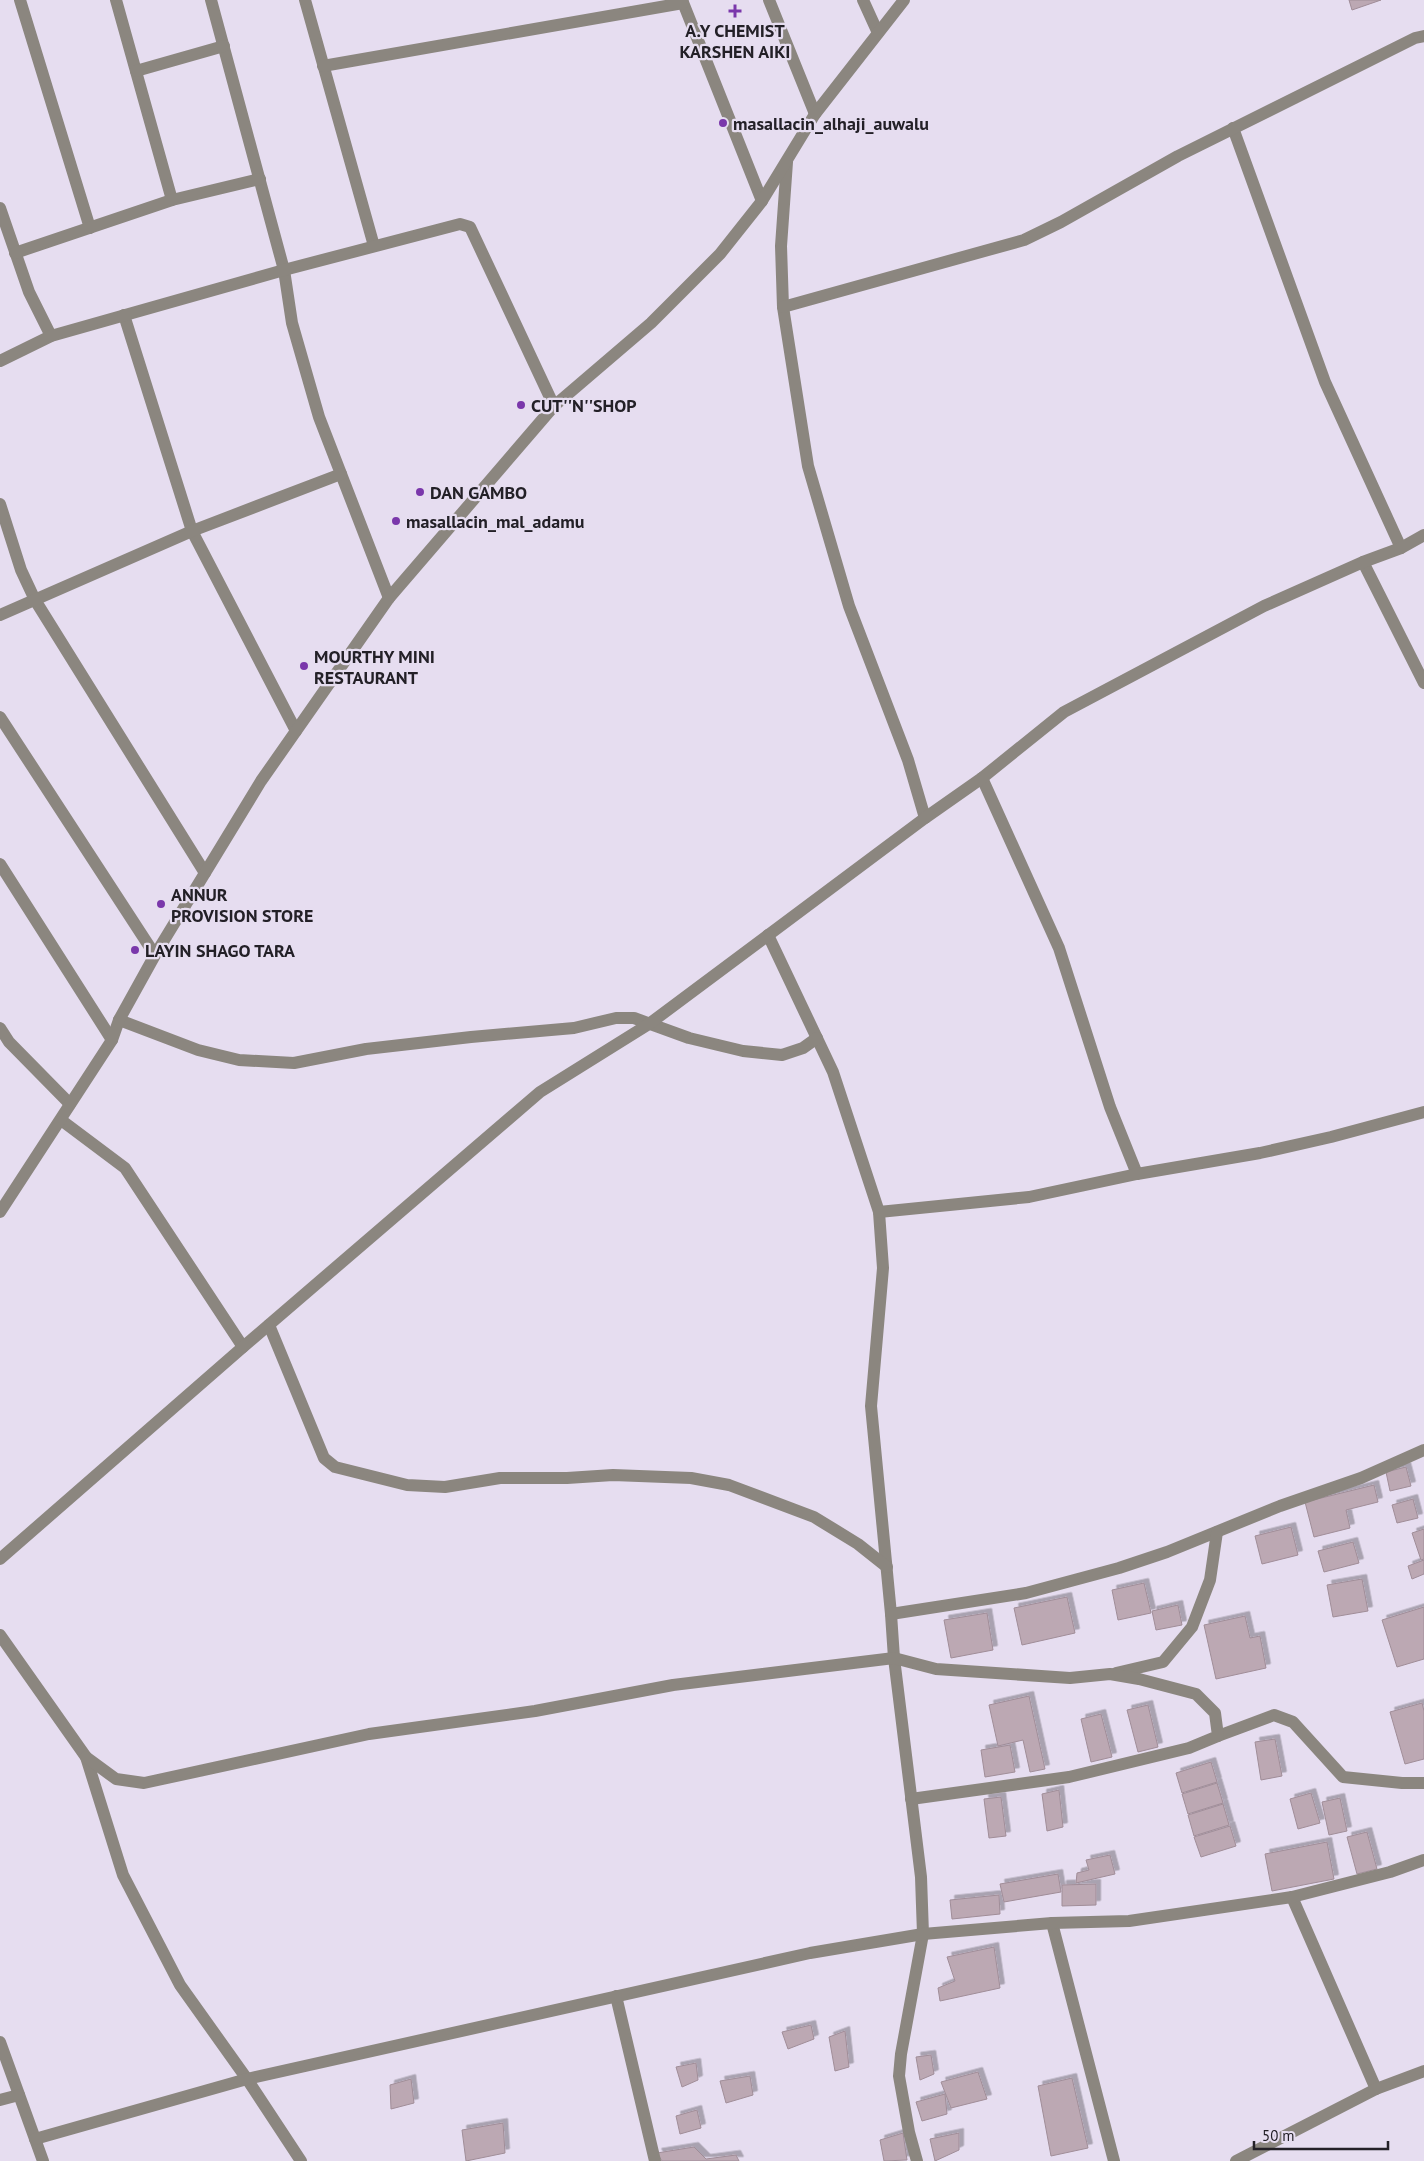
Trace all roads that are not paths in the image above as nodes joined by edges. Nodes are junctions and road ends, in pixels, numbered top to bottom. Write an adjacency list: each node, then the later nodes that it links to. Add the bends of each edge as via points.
1 (20, 0): 21 (street)
2 (116, 0): 13 (street)
3 (211, 0): 11 (street)
4 (305, 0): 12 (street)
5 (768, 0): 14 (street)
6 (863, 0): 9 (street)
7 (904, 0): 9 (street)
8 (682, 1): 12 (street); 19 (street)
9 (878, 32): 14 (street)
10 (1424, 36): 15 (street)
11 (224, 46): 13 (street); 17 (street)
12 (323, 66): 22 (street)
13 (136, 71): 18 (street)
14 (815, 114): 16 (street)
15 (1233, 128): 25 (street, via 1024,240); 34 (street, via 1324,382)
16 (787, 160): 19 (street); 25 (street, via 781,246)
17 (260, 179): 18 (street); 24 (street)
18 (172, 200): 21 (street)
19 (762, 201): 29 (street, via 720,254 651,322)
20 (0, 208): 23 (street)
21 (90, 228): 23 (street)
22 (374, 246): 24 (street); 29 (street, via 452,225 470,227)
23 (15, 253): 27 (street, via 29,292)
24 (284, 270): 26 (street); 30 (street, via 295,333 319,417)
25 (783, 307): 43 (street, via 808,466 849,606 908,760)
26 (124, 316): 27 (street); 32 (street)
27 (51, 336): 28 (street)
28 (0, 361)
29 (554, 406): 36 (street)
30 (341, 474): 32 (street); 36 (street)
31 (0, 504): 37 (street)
32 (192, 531): 37 (street); 41 (street)
33 (1424, 535): 34 (street)
34 (1401, 548): 35 (street)
35 (1363, 562): 39 (street); 42 (street, via 1264,606 1064,712)
36 (389, 598): 41 (street)
37 (34, 600): 38 (street); 45 (street)
38 (0, 616)
39 (1424, 683)
40 (0, 717): 47 (street)
41 (296, 731): 45 (street)
42 (982, 778): 43 (street); 56 (street, via 1059,948 1110,1107)
43 (925, 818): 46 (street)
44 (0, 864): 52 (street)
45 (205, 873): 47 (street)
46 (768, 935): 49 (street); 51 (street)
47 (155, 956): 48 (street)
48 (119, 1020): 49 (street, via 198,1050 239,1060 294,1062 366,1049 574,1028 616,1018 634,1018); 52 (street)
49 (649, 1024): 51 (street, via 734,1049 782,1056); 59 (street, via 540,1092)
50 (0, 1028): 53 (street, via 9,1042)
51 (817, 1038): 58 (street, via 833,1072)
52 (112, 1040): 53 (street)
53 (70, 1104): 55 (street)
54 (1424, 1112): 56 (street, via 1331,1138)
55 (61, 1120): 57 (street); 60 (street, via 125,1168)
56 (1137, 1174): 58 (street, via 1029,1197)
57 (0, 1212)
58 (879, 1212): 64 (street, via 883,1268 871,1406)
59 (269, 1325): 60 (street); 64 (street, via 324,1458 335,1467 407,1485 446,1486 500,1478 613,1475 691,1478 729,1485 814,1517 858,1544)
60 (243, 1347): 63 (street)
61 (1424, 1450): 62 (street, via 1361,1478)
62 (1217, 1532): 65 (street, via 1119,1568 1026,1593); 68 (street, via 1210,1580 1192,1627 1162,1662)
63 (0, 1559)
64 (887, 1567): 65 (street)
65 (891, 1614): 67 (street)
66 (0, 1634): 70 (street)
67 (894, 1658): 68 (street, via 936,1669 1070,1678); 70 (street, via 673,1685 535,1711 369,1734 144,1783 116,1779); 72 (street)
68 (1110, 1674): 69 (street, via 1196,1694 1215,1713)
69 (1218, 1736): 71 (street, via 1274,1715 1293,1722 1342,1777); 72 (street, via 1189,1748 1069,1777)
70 (86, 1757): 80 (street, via 122,1875 180,1985)
71 (1424, 1783)
72 (911, 1799): 76 (street, via 921,1878)
73 (1424, 1860): 74 (street)
74 (1292, 1897): 75 (street, via 1128,1921); 81 (street)
75 (1052, 1923): 76 (street); 89 (street)
76 (923, 1934): 77 (street, via 810,1953); 88 (street, via 900,2054 899,2076)
77 (616, 1996): 80 (street); 87 (street)
78 (0, 2042): 82 (street)
79 (1424, 2071): 81 (street)
80 (247, 2079): 84 (street); 86 (street)
81 (1376, 2089): 90 (street)
82 (19, 2095): 83 (street); 84 (street)
83 (0, 2100)
84 (35, 2140): 85 (street)
85 (43, 2161)
86 (301, 2161)
87 (655, 2161)
88 (917, 2161)
89 (1114, 2161)
90 (1236, 2161)

